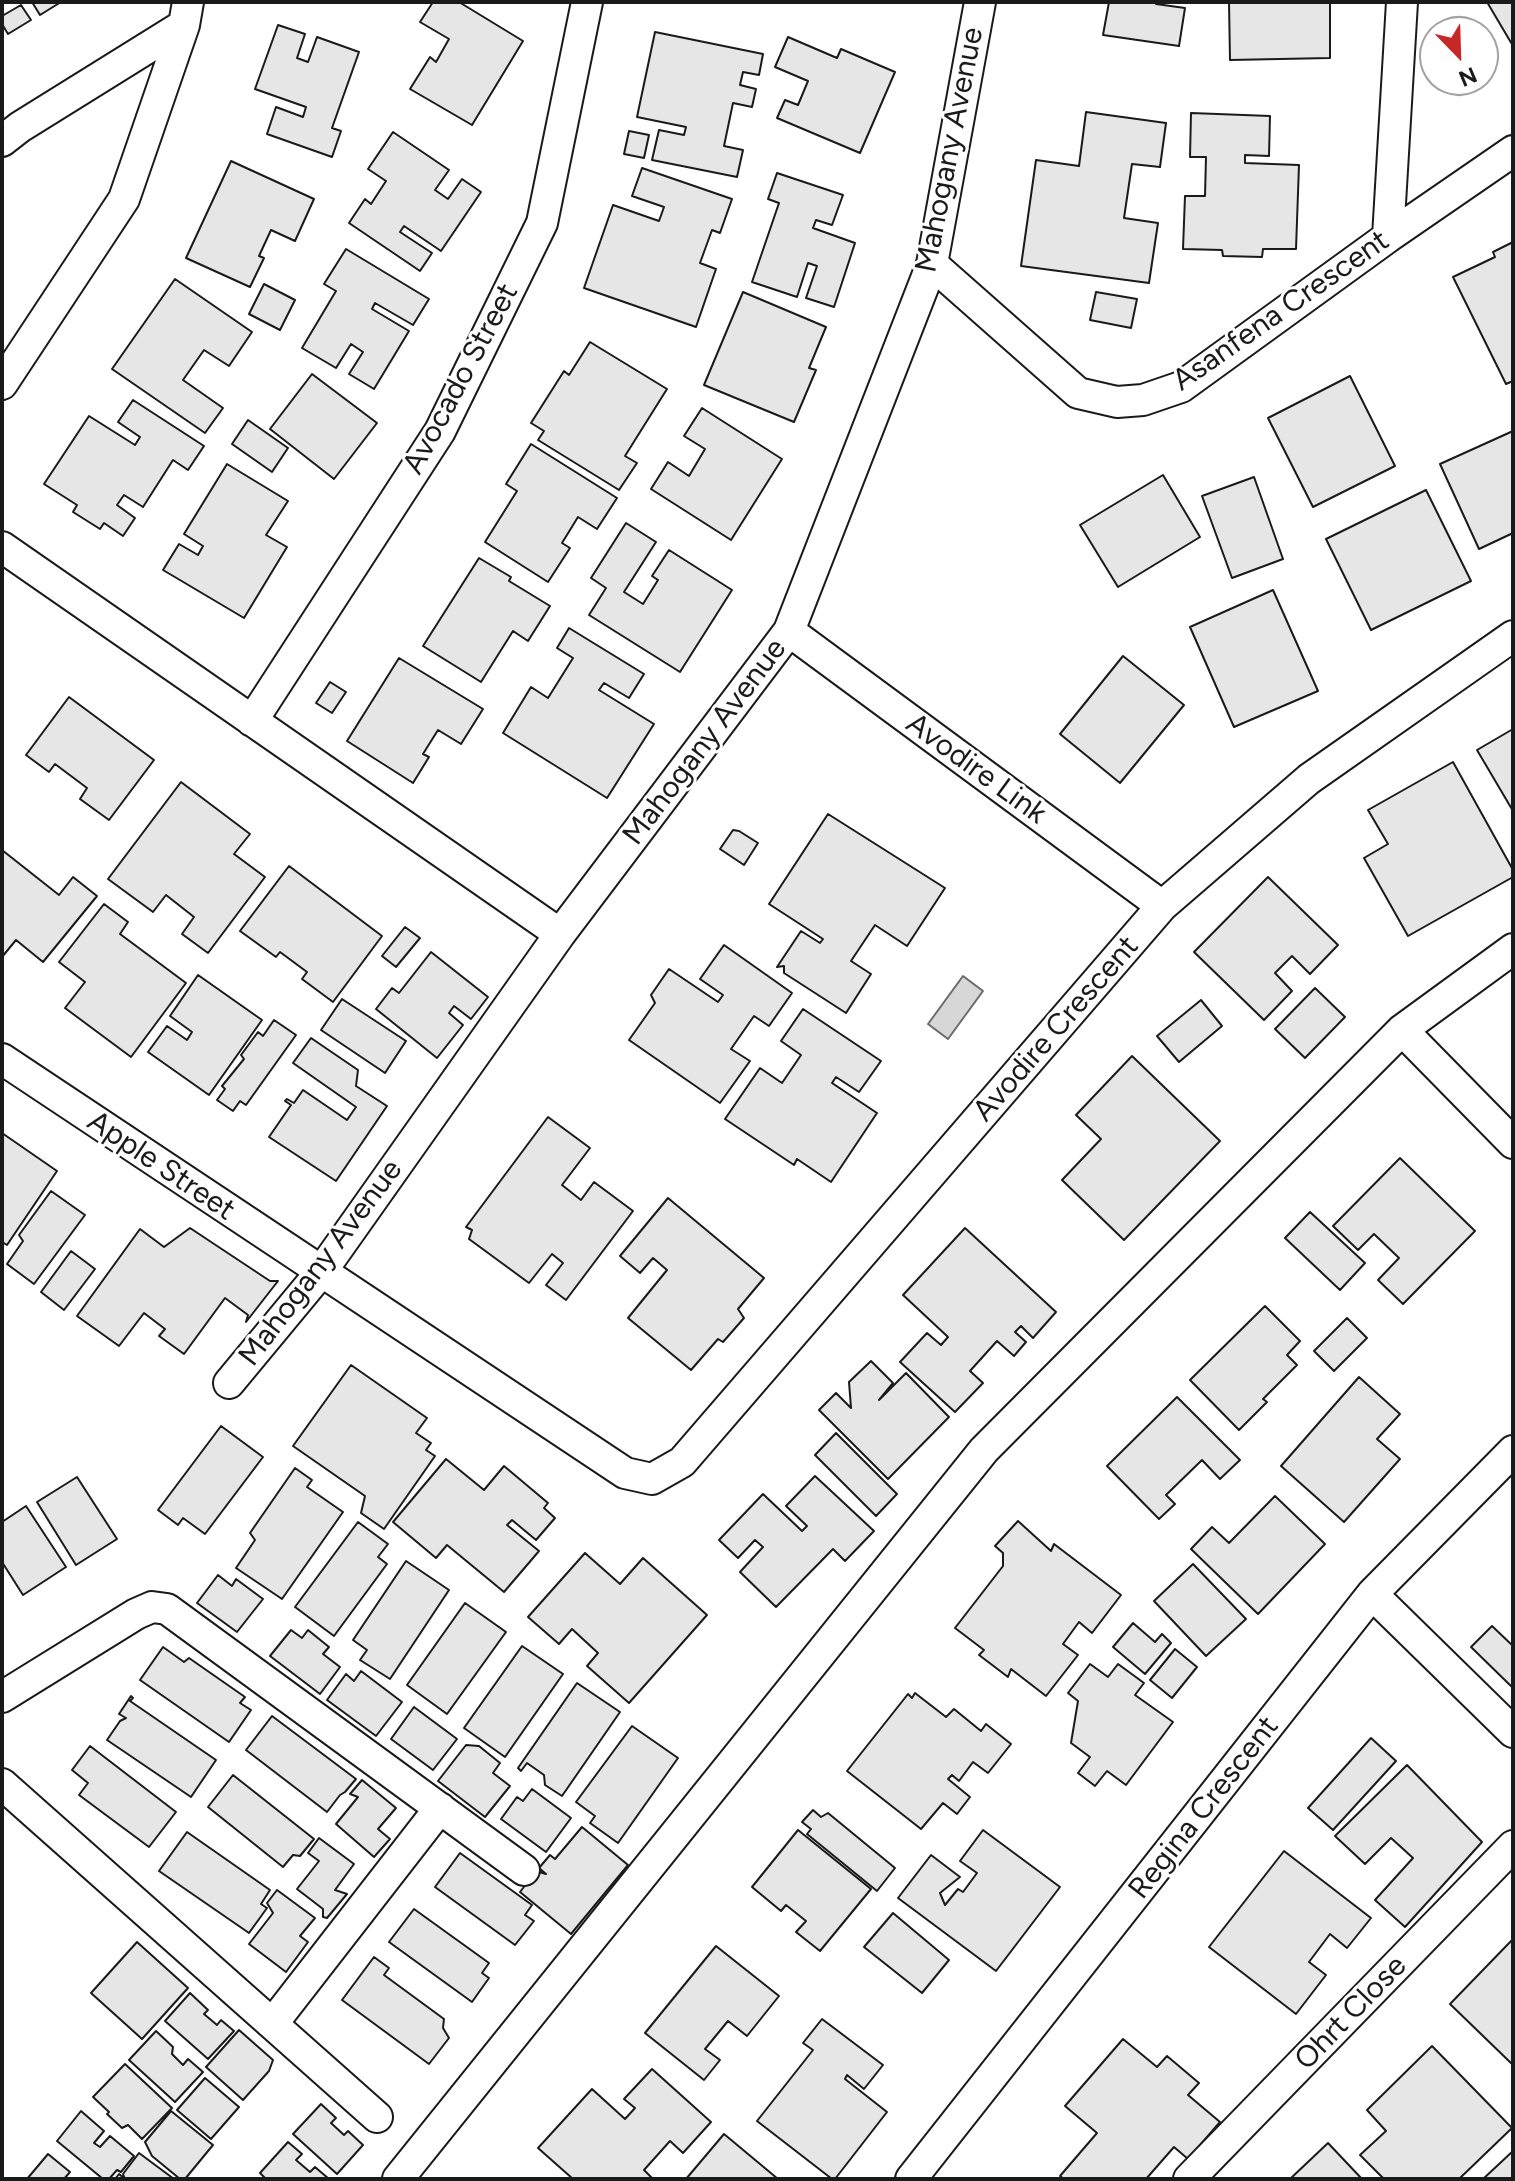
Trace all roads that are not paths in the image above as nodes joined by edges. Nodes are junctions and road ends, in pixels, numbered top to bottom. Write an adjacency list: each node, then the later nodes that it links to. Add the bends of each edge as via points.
1 (587, 2): 13 (street, Avocado Street, via 542,223 440,431)
2 (980, 2): 8 (street, Mahogany Avenue)
3 (1402, 2): 7 (street)
4 (186, 14): 5 (street); 9 (street, via 124,199)
5 (2, 141)
6 (1513, 151): 7 (street, Asanfena Crescent)
7 (1388, 237): 8 (street, Asanfena Crescent, via 1181,387 1117,402 1078,393)
8 (932, 264): 11 (street, Mahogany Avenue)
9 (2, 384)
10 (2, 547): 13 (street)
11 (789, 631): 14 (street, Avodire Link); 15 (street, Mahogany Avenue)
12 (1513, 636): 14 (street, Avodire Crescent, via 1309,779)
13 (252, 721): 15 (street)
14 (1162, 906): 23 (street, Avodire Crescent, via 682,1462)
15 (560, 934): 20 (street, Mahogany Avenue)
16 (1513, 949): 17 (street)
17 (1402, 1030): 19 (street); 33 (street, via 984,1450)
18 (2, 1059): 20 (street, Apple Street)
19 (1513, 1143)
20 (321, 1272): 21 (street, Mahogany Avenue); 23 (street, Apple Street, via 625,1473)
21 (229, 1383)
22 (1513, 1451): 24 (street, Regina Crescent)
23 (652, 1479)
24 (1372, 1594): 26 (street); 34 (street, Regina Crescent)
25 (2, 1697): 28 (street, via 136,1614 152,1607 167,1609)
26 (1513, 1732)
27 (2, 1784): 31 (street)
28 (440, 1808): 30 (street); 31 (street)
29 (1513, 1846): 35 (street, Ohrt Close)
30 (524, 1870)
31 (273, 2023): 32 (street)
32 (377, 2117)
33 (398, 2179)
34 (911, 2179)
35 (1189, 2179)

